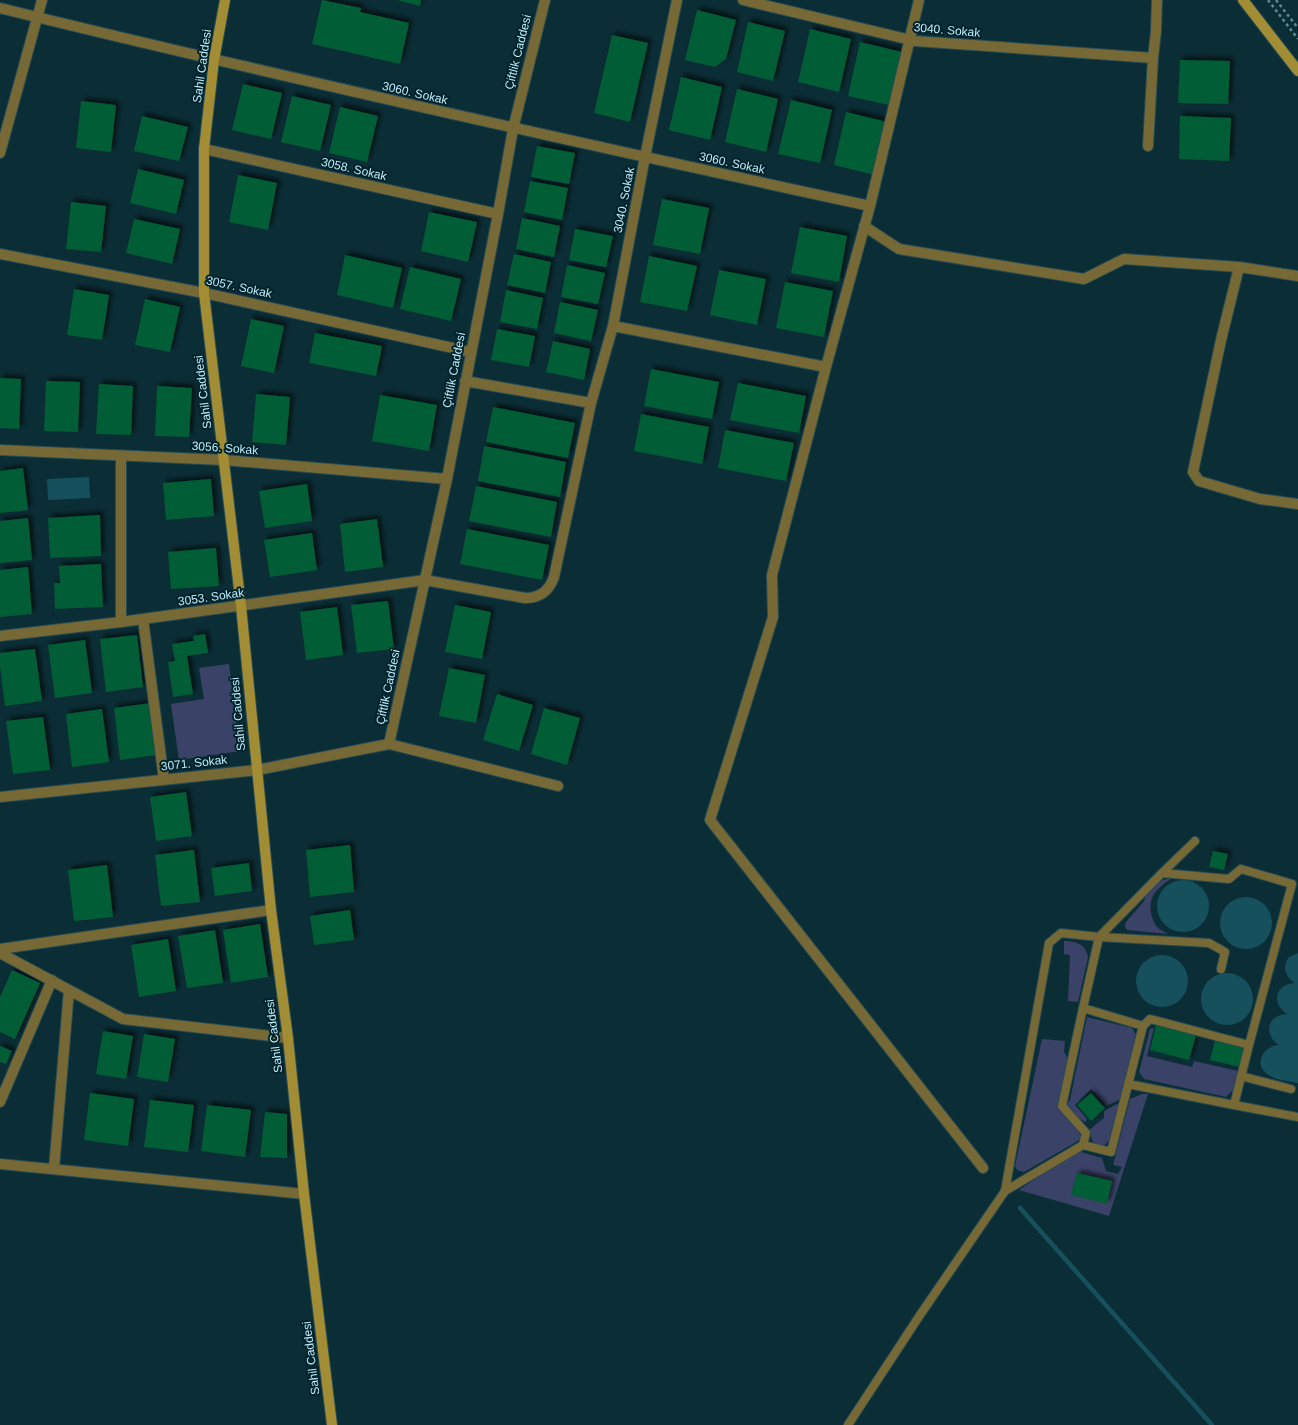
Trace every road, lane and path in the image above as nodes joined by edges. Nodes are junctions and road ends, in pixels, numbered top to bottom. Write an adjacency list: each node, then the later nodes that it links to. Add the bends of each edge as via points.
1 (42, 0): 12 (street)
2 (225, 0): 17 (street, Sahil Caddesi)
3 (545, 0): 19 (street, Çiftlik Caddesi)
4 (677, 0): 23 (street, 3040. Sokak)
5 (743, 0): 15 (street, 3040. Sokak)
6 (919, 0): 15 (street)
7 (1157, 0): 16 (street)
8 (1243, 0): 18 (street)
9 (1268, 0): 14 (path)
10 (1276, 0): 13 (path)
11 (0, 8): 12 (street, 3060. Sokak)
12 (37, 18): 17 (street, 3060. Sokak); 22 (street)
13 (1298, 28)
14 (1298, 39)
15 (908, 40): 16 (street, 3040. Sokak); 24 (street)
16 (1153, 58): 20 (street)
17 (214, 60): 19 (street, 3060. Sokak); 21 (street, Sahil Caddesi)
18 (1298, 71)
19 (513, 129): 23 (street, 3060. Sokak); 25 (street, Çiftlik Caddesi)
20 (1148, 146)
21 (204, 149): 25 (street, 3058. Sokak); 30 (street, Sahil Caddesi)
22 (0, 154)
23 (645, 157): 24 (street, 3060. Sokak); 31 (street, 3040. Sokak)
24 (870, 206): 26 (street)
25 (498, 214): 32 (street, Çiftlik Caddesi)
26 (864, 226): 28 (street, via 899,249 1084,279 1124,259); 33 (street)
27 (0, 254): 30 (street, 3057. Sokak)
28 (1239, 267): 29 (street); 40 (street, via 1194,472 1199,481 1260,499)
29 (1298, 276)
30 (204, 293): 32 (street, 3057. Sokak); 38 (street, Sahil Caddesi)
31 (613, 326): 33 (street); 35 (street, 3040. Sokak)
32 (471, 352): 34 (street, Çiftlik Caddesi)
33 (826, 367): 72 (street, via 772,575 773,617 710,820)
34 (465, 381): 35 (street); 39 (street, Çiftlik Caddesi)
35 (591, 404): 41 (street, 3053. Sokak, via 554,577 549,588 532,598 525,598)
36 (0, 450): 37 (street, 3056. Sokak)
37 (121, 456): 38 (street, 3056. Sokak); 44 (street)
38 (224, 460): 39 (street, 3056. Sokak); 42 (street, Sahil Caddesi)
39 (447, 479): 41 (street, Çiftlik Caddesi)
40 (1298, 504)
41 (425, 580): 42 (street, 3053. Sokak); 46 (street, Çiftlik Caddesi)
42 (241, 606): 43 (street, 3053. Sokak); 47 (street, Sahil Caddesi)
43 (143, 619): 44 (street, 3053. Sokak); 48 (street)
44 (121, 622): 45 (street, 3053. Sokak)
45 (0, 636)
46 (389, 744): 47 (street, 3071. Sokak); 49 (street)
47 (257, 770): 48 (street, 3071. Sokak); 53 (street, Sahil Caddesi)
48 (164, 780): 50 (street, 3071. Sokak)
49 (558, 786)
50 (0, 797)
51 (1195, 841): 52 (lane)
52 (1162, 873): 54 (lane); 63 (lane, via 1229,879 1241,868 1292,884)
53 (271, 910): 55 (street); 62 (street, Sahil Caddesi)
54 (1099, 937): 57 (lane, via 1209,943 1225,952); 60 (lane); 74 (lane, via 1061,933 1049,943)
55 (0, 949)
56 (0, 952): 58 (street)
57 (1221, 969)
58 (52, 980): 59 (street); 67 (street)
59 (68, 990): 62 (street, via 123,1019); 73 (street)
60 (1083, 1008): 61 (lane); 70 (lane, via 1062,1106 1086,1133)
61 (1143, 1026): 63 (lane, via 1150,1019); 65 (lane)
62 (288, 1038): 75 (street, Sahil Caddesi)
63 (1249, 1045): 64 (lane)
64 (1241, 1076): 66 (lane); 68 (lane)
65 (1128, 1084): 68 (lane); 70 (lane, via 1111,1152)
66 (1291, 1089)
67 (0, 1102)
68 (1234, 1106): 69 (lane)
69 (1298, 1118)
70 (1083, 1144): 74 (lane)
71 (0, 1164): 73 (street)
72 (983, 1168)
73 (54, 1169): 75 (street)
74 (1005, 1191): 77 (lane)
75 (304, 1194): 76 (street, Sahil Caddesi)
76 (332, 1425)
77 (848, 1425)

